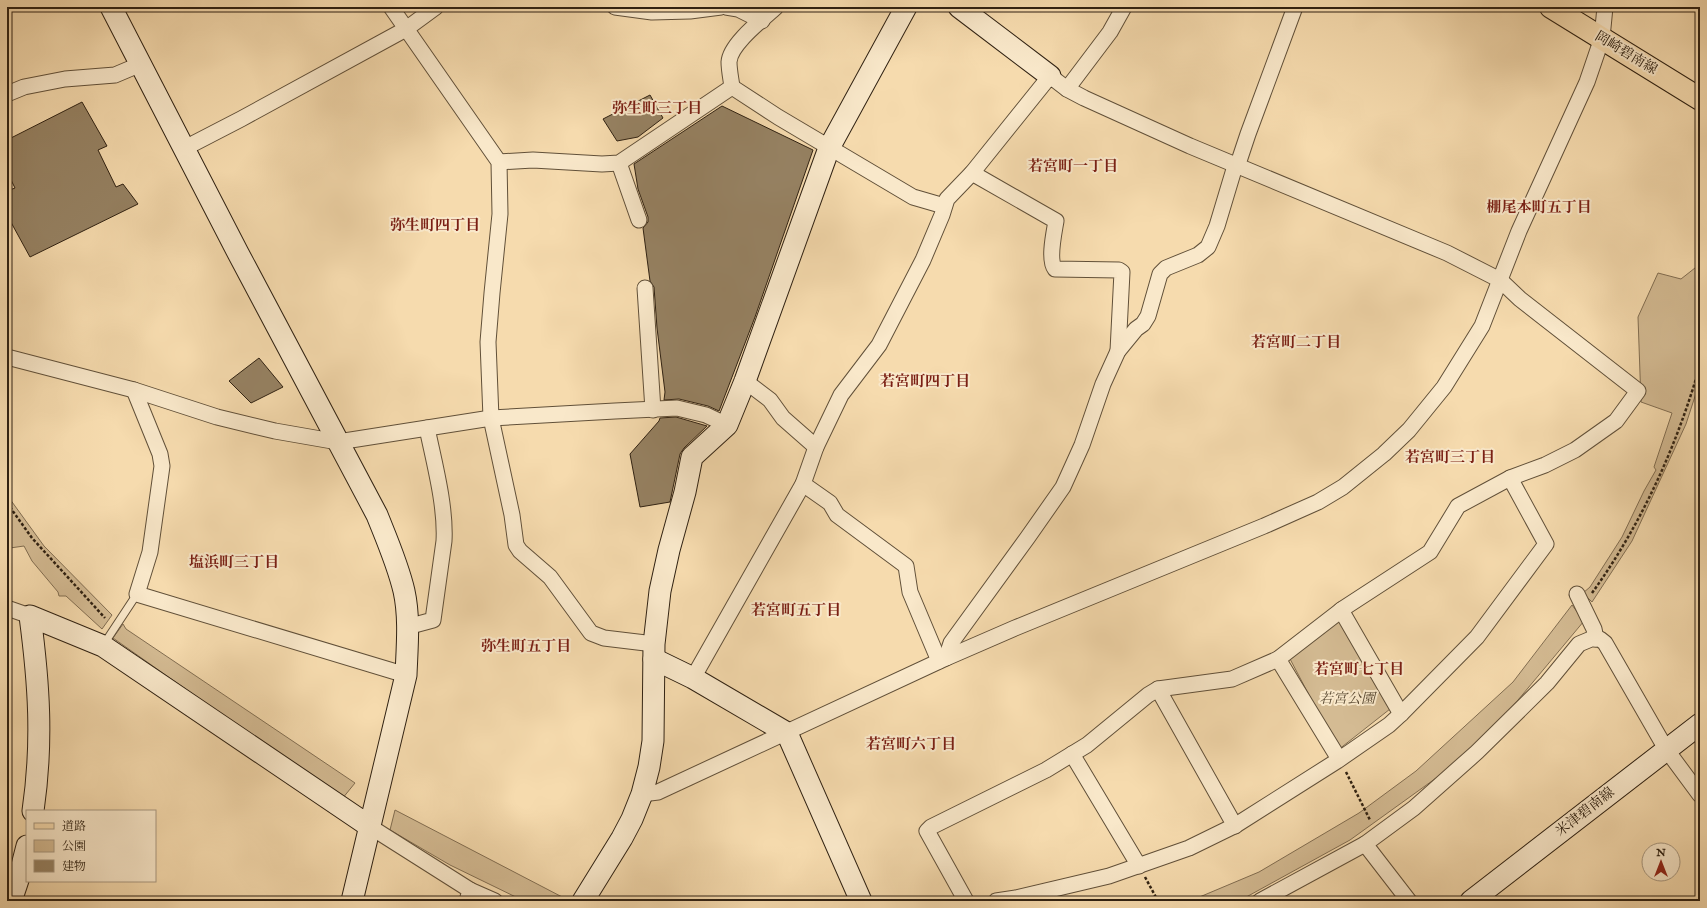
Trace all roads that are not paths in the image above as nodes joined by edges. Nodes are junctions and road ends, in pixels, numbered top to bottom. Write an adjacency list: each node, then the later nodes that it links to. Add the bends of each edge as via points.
1 (111, 7): 17 (street)
2 (391, 7): 15 (street)
3 (436, 7): 15 (street)
4 (615, 7): 5 (street, via 652,12)
5 (721, 7)
6 (726, 7): 14 (street, via 738,9)
7 (776, 7): 14 (street)
8 (906, 7): 23 (street)
9 (959, 7): 18 (street)
10 (1124, 7): 20 (street, via 1110,32)
11 (1294, 7): 27 (street)
12 (1551, 7): 16 (main road, 岡崎碧南線)
13 (1605, 7): 16 (street)
14 (762, 21): 19 (street, via 739,42 730,57)
15 (406, 29): 24 (street); 25 (street)
16 (1602, 38): 22 (main road, 岡崎碧南線); 31 (street, via 1587,82 1519,231)
17 (141, 64): 21 (street, via 115,76 65,80 24,87); 24 (street)
18 (1050, 76): 20 (street); 28 (street)
19 (732, 87): 23 (street); 26 (street)
20 (1067, 89): 27 (street)
21 (7, 94)
22 (1700, 99)
23 (829, 148): 29 (street, via 913,197); 35 (street)
24 (183, 149): 41 (street)
25 (499, 162): 26 (street, via 533,160); 38 (street, via 500,214 488,342)
26 (619, 163): 30 (street)
27 (1236, 167): 31 (street, via 1447,253); 33 (street, via 1208,247 1198,255 1166,268 1160,274 1148,316)
28 (972, 173): 29 (street, via 947,199); 33 (street, via 1056,221 1052,254 1055,269 1122,272)
29 (944, 206): 42 (street, via 923,260 879,345 841,395)
30 (639, 220)
31 (1500, 280): 43 (street, via 1520,299 1638,391 1616,421 1575,450); 54 (street, via 1482,326 1444,387 1409,430 1343,487 1318,502 1264,526)
32 (645, 288): 37 (street)
33 (1118, 351): 54 (street, via 1063,487)
34 (7, 357): 36 (street)
35 (745, 381): 39 (street); 42 (street, via 770,400 783,418)
36 (134, 390): 41 (street, via 217,417); 45 (street, via 160,454 162,466 150,552)
37 (653, 410): 38 (street); 39 (street, via 677,408 706,415)
38 (491, 418): 40 (street); 53 (street, via 516,544 520,551 550,577 591,633)
39 (727, 425): 53 (street, via 692,457 686,492 660,591)
40 (427, 428): 41 (street); 50 (street, via 438,477 444,541 432,620)
41 (338, 442): 50 (street, via 377,516 393,556 404,592)
42 (816, 447): 44 (street)
43 (1510, 478): 48 (street, via 1458,506 1430,552); 59 (street, via 1546,544 1478,637)
44 (803, 484): 54 (street, via 830,503 837,515 906,566 910,592); 57 (street)
45 (137, 594): 52 (lane); 56 (street)
46 (1584, 594): 51 (street)
47 (7, 608): 49 (street)
48 (1341, 610): 55 (street); 59 (street)
49 (30, 616): 52 (street); 67 (street, via 40,720 38,780)
50 (407, 627): 56 (street)
51 (1596, 638): 62 (street, via 1605,643); 70 (street, via 1579,644 1547,683 1477,752 1414,808)
52 (103, 646): 68 (street)
53 (654, 652): 57 (street); 65 (street, via 653,741)
54 (942, 659): 61 (street)
55 (1278, 659): 58 (street, via 1232,680); 64 (street)
56 (406, 675): 68 (street, via 389,751)
57 (693, 678): 61 (street)
58 (1158, 689): 63 (street); 69 (street)
59 (1401, 714): 64 (street)
60 (1700, 724): 62 (street, 米津碧南線)
61 (787, 733): 65 (street, via 658,792); 78 (street)
62 (1666, 749): 66 (street); 83 (street, 米津碧南線)
63 (1072, 754): 72 (street); 79 (street, via 927,831)
64 (1339, 759): 69 (street)
65 (642, 794): 77 (street, via 622,838)
66 (1700, 794)
67 (33, 810)
68 (368, 826): 73 (street); 75 (street)
69 (1235, 826): 72 (street, via 1189,848)
70 (1365, 844): 81 (street); 82 (street)
71 (26, 850): 74 (street)
72 (1139, 866): 80 (street, via 1109,876)
73 (468, 895): 76 (street)
74 (11, 901)
75 (352, 901)
76 (495, 901)
77 (583, 901)
78 (861, 901)
79 (966, 901)
80 (996, 901)
81 (1260, 901)
82 (1409, 901)
83 (1471, 901)

